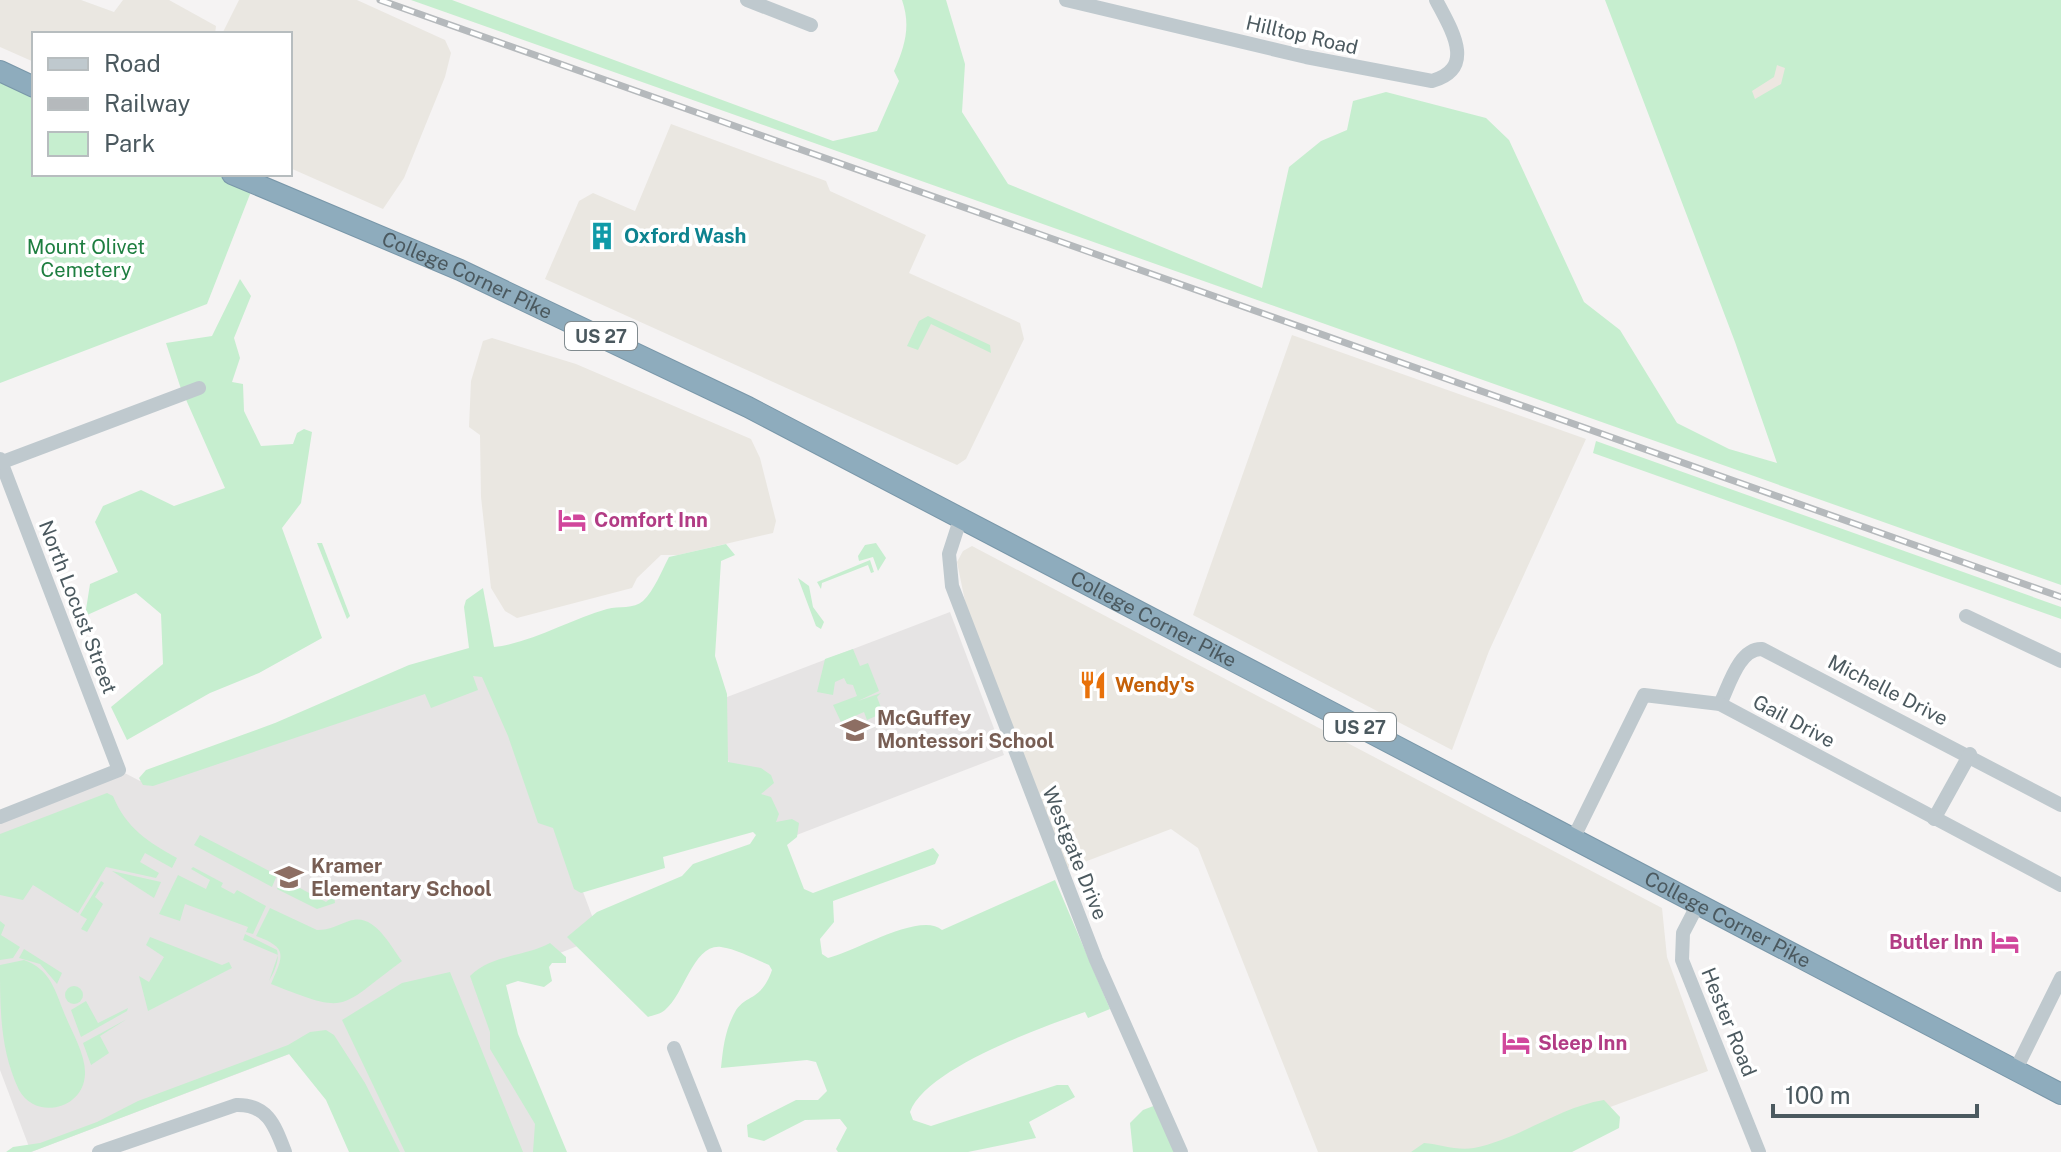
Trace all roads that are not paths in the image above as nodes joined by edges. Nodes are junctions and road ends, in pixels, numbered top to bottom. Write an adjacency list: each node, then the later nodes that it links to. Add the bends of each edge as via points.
1 (747, 0): 4 (street)
2 (1066, 0): 3 (street, Hilltop Road, via 1432,81 1449,76 1458,53)
3 (1436, 0)
4 (811, 25)
5 (0, 71): 6 (highway)
6 (32, 86)
7 (237, 176): 10 (highway, College Corner Pike / US 27, via 650,358)
8 (199, 388): 9 (street)
9 (0, 461): 16 (street, North Locust Street, via 119,770)
10 (961, 517): 18 (highway, College Corner Pike / US 27); 28 (street, Westgate Drive, via 949,554 952,586 1096,960)
11 (1966, 616): 12 (street)
12 (2061, 661)
13 (1720, 704): 14 (street, Michelle Drive, via 1745,654 1762,649); 17 (street, Gail Drive); 18 (street, Gail Drive, via 1644,695)
14 (1970, 754): 15 (street, Michelle Drive); 17 (street)
15 (2061, 805)
16 (0, 817)
17 (1934, 819): 19 (street, Gail Drive)
18 (1572, 841): 20 (highway, College Corner Pike / US 27)
19 (2061, 885)
20 (1697, 906): 23 (highway, College Corner Pike / US 27); 29 (street, Hester Road, via 1683,933 1682,960)
21 (2061, 978): 23 (street)
22 (674, 1048): 27 (street)
23 (2015, 1071): 24 (highway, College Corner Pike / US 27)
24 (2061, 1094)
25 (99, 1152): 26 (street, via 236,1105 250,1105 270,1117)
26 (285, 1152)
27 (715, 1152)
28 (1181, 1152)
29 (1759, 1152)

